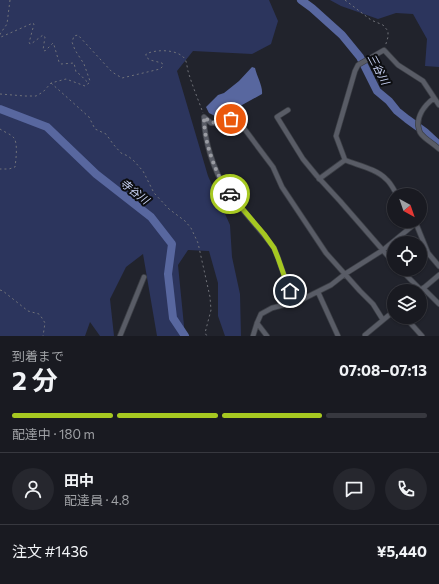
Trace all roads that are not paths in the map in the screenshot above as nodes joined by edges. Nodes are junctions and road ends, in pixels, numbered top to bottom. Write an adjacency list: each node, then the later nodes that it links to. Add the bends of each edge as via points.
1 (434, 98): 2 (street); 4 (street, via 425,105 418,124 419,132); 5 (street, via 423,81 398,65 384,50 358,65 336,136)
2 (439, 105)
3 (288, 110): 6 (street, via 277,116 303,159)
4 (439, 149)
5 (345, 160): 6 (street); 7 (street, via 386,178)
6 (319, 179): 10 (street)
7 (392, 188)
8 (409, 228): 10 (street)
9 (418, 228): 12 (street, via 428,253)
10 (382, 250): 11 (street); 13 (street)
11 (387, 255)
12 (439, 266)
13 (345, 274): 19 (street); 21 (street, via 326,253 282,187 273,167 243,127 231,119 218,124 211,123 204,117 204,132 211,158 223,186 274,248 290,291); 24 (street, via 373,304)
14 (439, 275): 18 (street)
15 (407, 276): 17 (street)
16 (144, 277): 28 (street)
17 (415, 284)
18 (427, 285)
19 (318, 292): 21 (street); 31 (street)
20 (427, 295): 22 (street)
21 (299, 301): 25 (street, via 272,308 261,314)
22 (439, 304)
23 (387, 317): 24 (street)
24 (383, 320): 27 (street)
25 (257, 323): 29 (street); 30 (street)
26 (411, 324): 32 (street)
27 (365, 335)
28 (120, 336)
29 (253, 336)
30 (267, 336)
31 (338, 336)
32 (422, 336)

